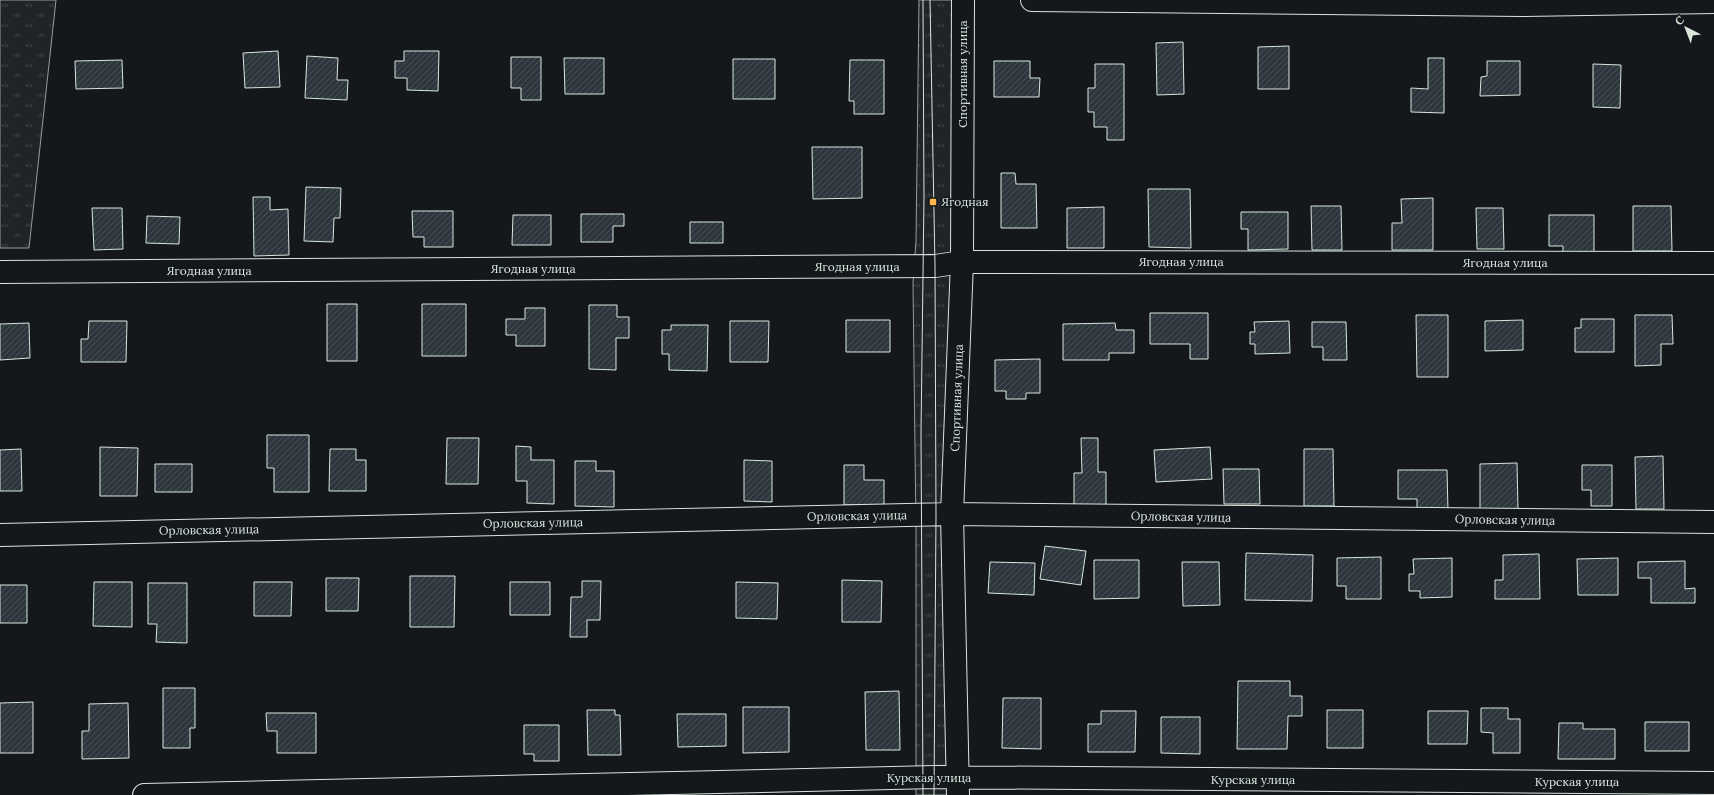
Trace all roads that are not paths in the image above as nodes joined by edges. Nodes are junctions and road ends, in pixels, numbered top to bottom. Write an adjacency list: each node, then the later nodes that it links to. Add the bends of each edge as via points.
1 (963, 0): 4 (street, Спортивная улица)
2 (1032, 0): 3 (street, via 1523,5)
3 (1714, 2)
4 (962, 262): 5 (street, Ягодная улица); 6 (street, Ягодная улица, via 927,266); 7 (street, Спортивная улица)
5 (1714, 263)
6 (0, 272)
7 (952, 514): 8 (street, Орловская улица); 9 (street, Орловская улица); 11 (street, Спортивная улица)
8 (1714, 522)
9 (0, 535)
10 (1714, 783): 11 (street, Курская улица)
11 (958, 786): 12 (street, Курская улица)
12 (144, 795)

